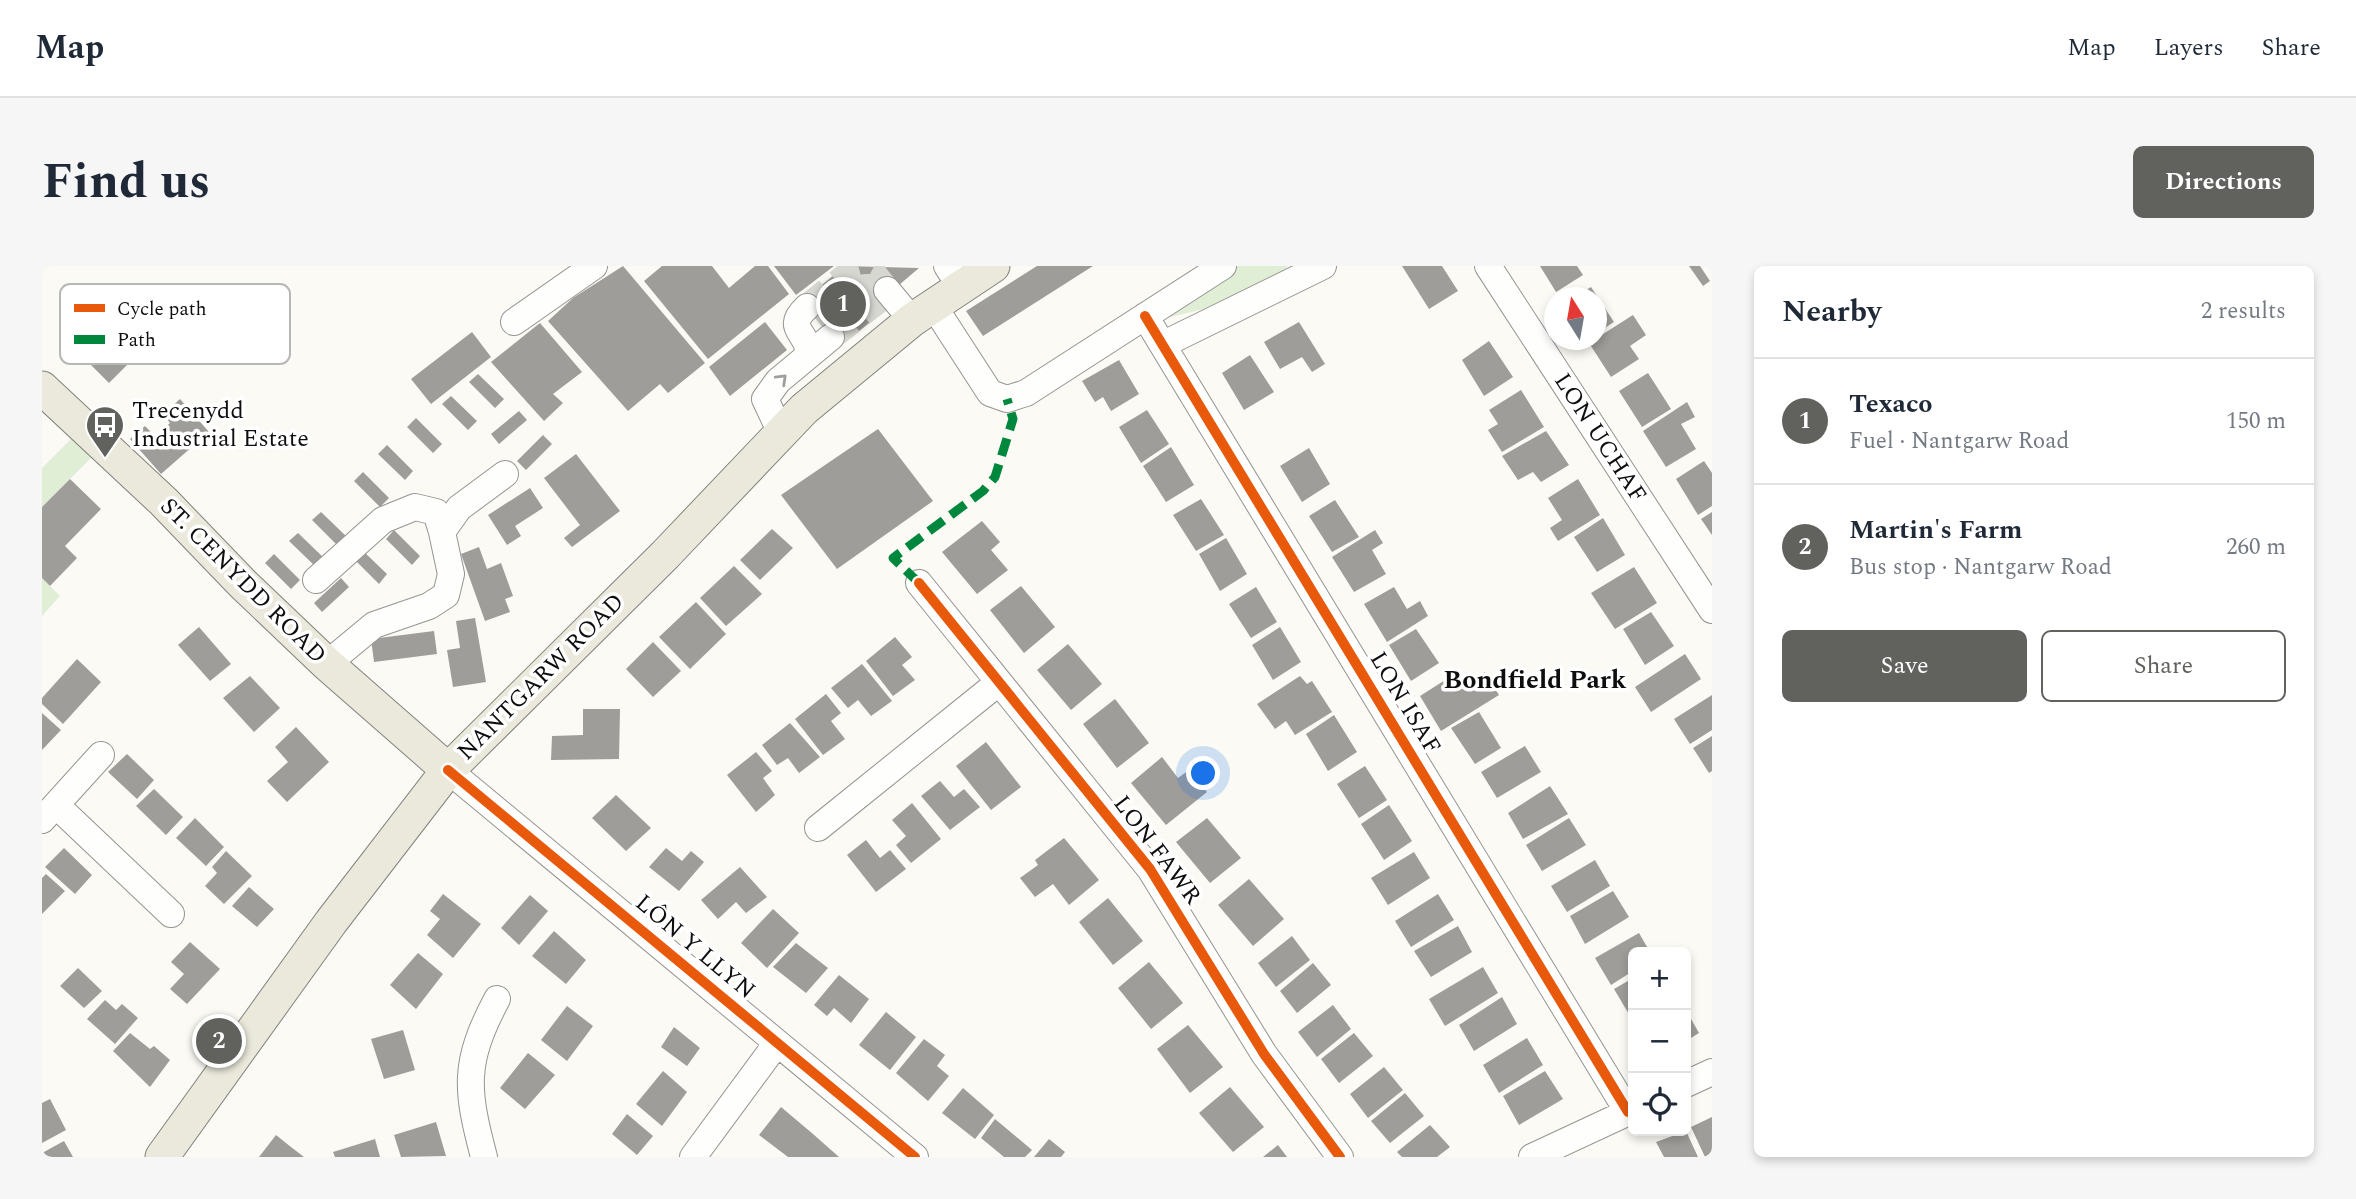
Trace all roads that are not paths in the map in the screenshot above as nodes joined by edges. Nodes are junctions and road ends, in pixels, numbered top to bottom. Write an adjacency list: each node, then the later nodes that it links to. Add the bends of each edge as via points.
1 (594, 266): 9 (street)
2 (993, 266): 6 (main road, NANTGARW ROAD)
3 (1223, 266): 8 (street)
4 (1323, 266): 11 (street)
5 (1488, 266): 18 (street, LON UCHAF)
6 (954, 276): 7 (main road, NANTGARW ROAD)
7 (901, 303): 8 (street, via 990,393 1007,399 1026,393); 13 (main road, NANTGARW ROAD, via 849,369)
8 (1144, 316): 11 (street, LON ISAF)
9 (513, 322)
10 (814, 333): 13 (street, one-way to 10, via 765,399)
11 (1164, 344): 30 (street, LON ISAF)
12 (42, 388): 19 (main road, ST. CENYDD ROAD)
13 (781, 433): 22 (main road, NANTGARW ROAD)
14 (505, 474): 15 (street, via 459,508)
15 (442, 532): 16 (street, via 436,512 415,507 383,520); 19 (street, via 450,573 446,595 429,606 373,625)
16 (316, 580)
17 (919, 583): 20 (street, LON FAWR)
18 (1712, 610)
19 (327, 664): 22 (main road, ST. CENYDD ROAD)
20 (998, 683): 24 (street); 36 (street, LON FAWR, via 1150,869 1264,1054)
21 (101, 755): 23 (street)
22 (447, 770): 27 (street, LÔN Y LLYN); 33 (main road, NANTGARW ROAD)
23 (49, 813): 25 (street)
24 (818, 828)
25 (172, 914)
26 (497, 999): 34 (street, via 478,1035 471,1061 470,1090)
27 (777, 1044): 32 (street); 35 (street, LÔN Y LLYN)
28 (1712, 1072): 29 (street)
29 (1691, 1082)
30 (1628, 1106)
31 (1628, 1112): 37 (street)
32 (695, 1156)
33 (162, 1157)
34 (484, 1157)
35 (915, 1157)
36 (1340, 1157)
37 (1532, 1157)

